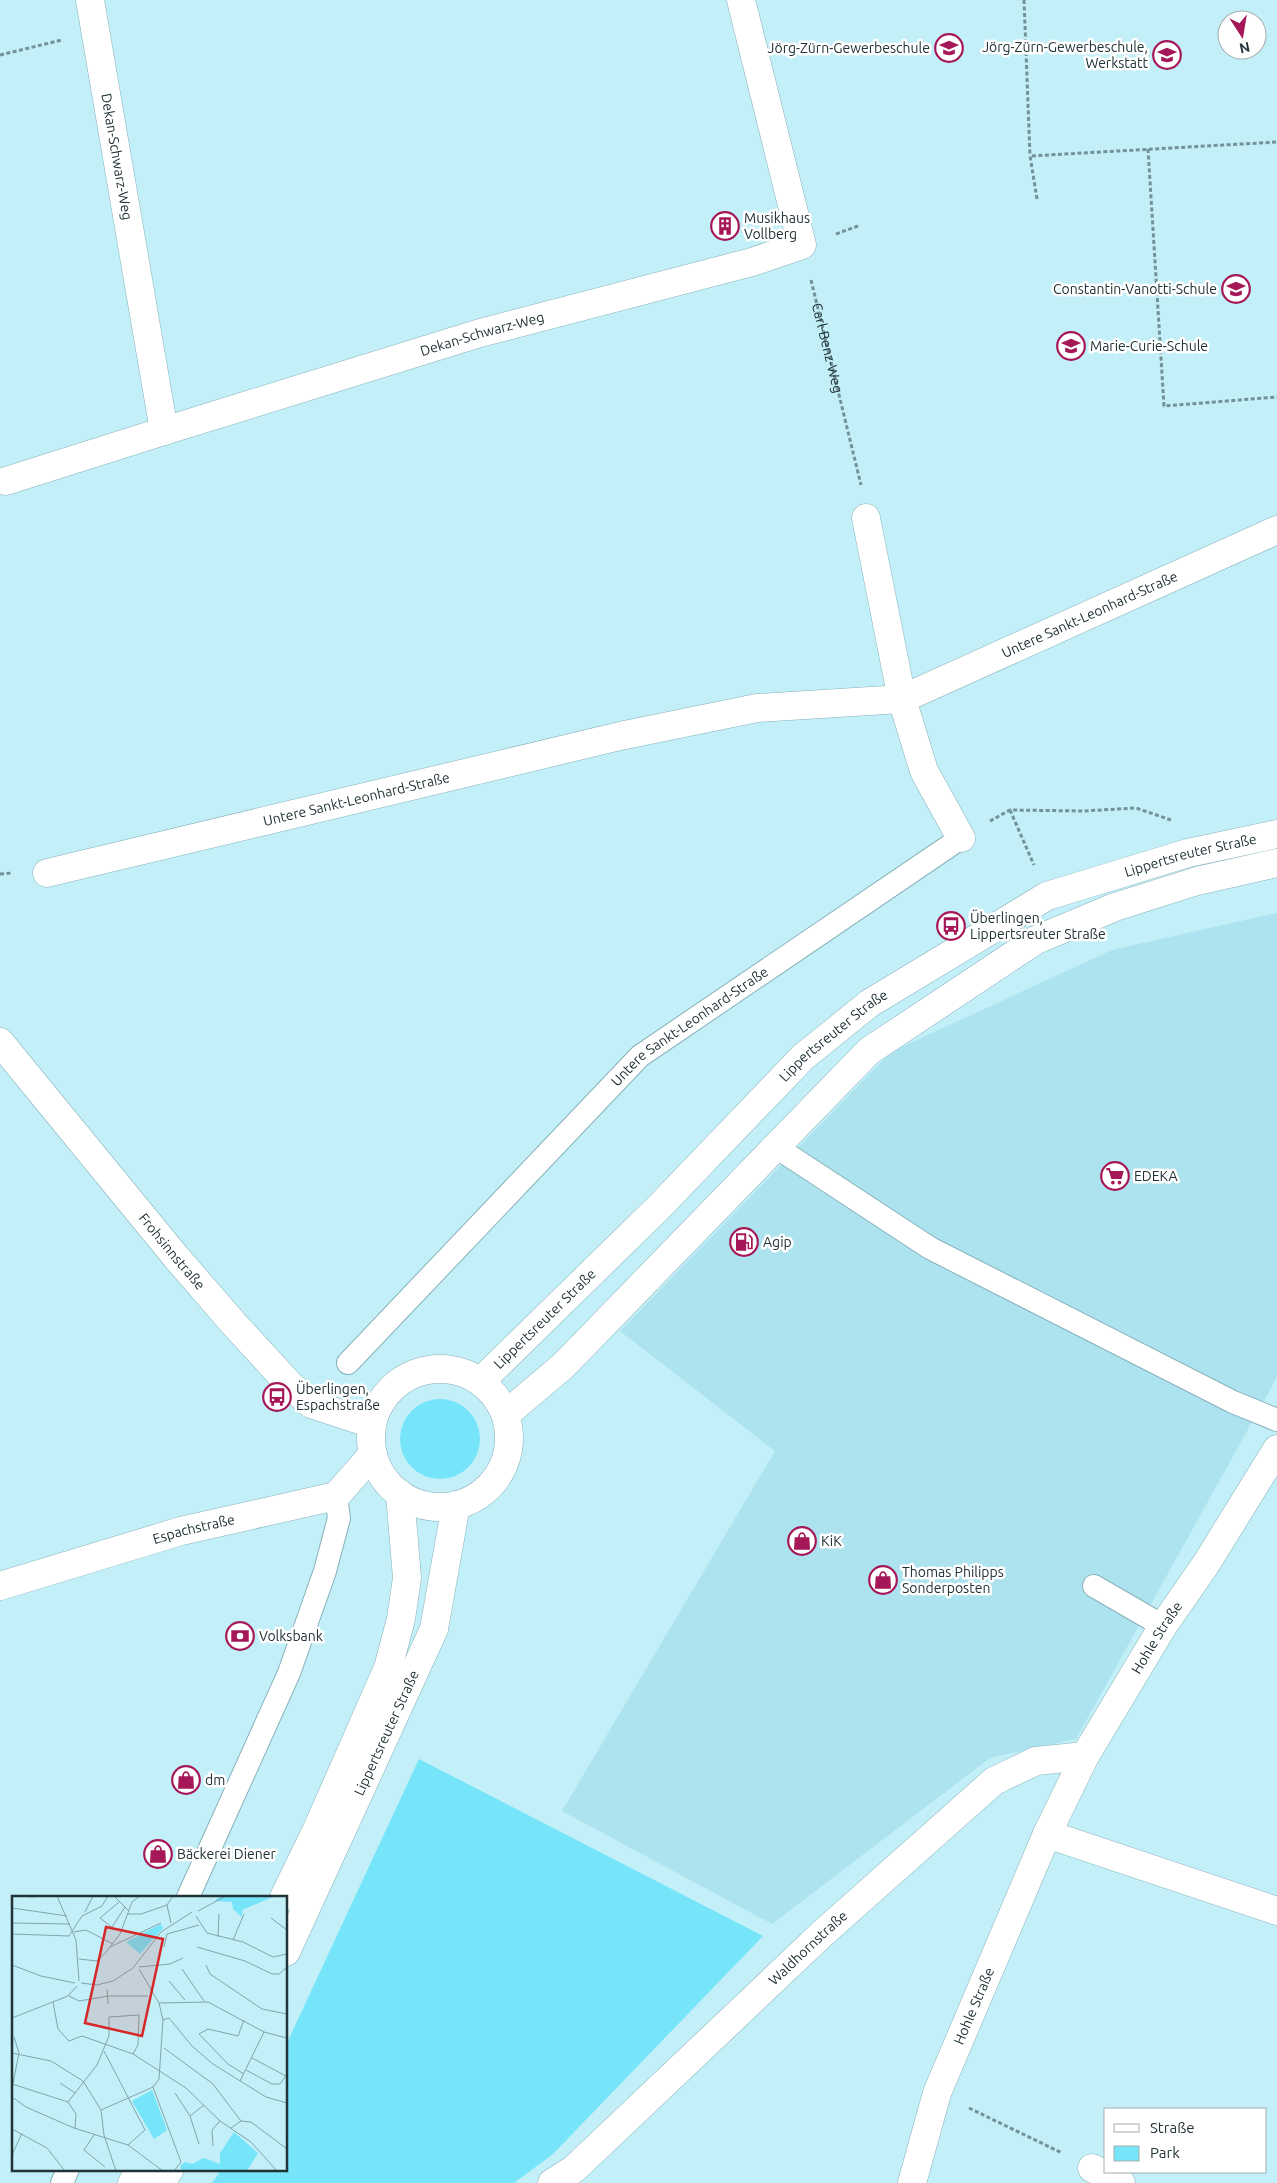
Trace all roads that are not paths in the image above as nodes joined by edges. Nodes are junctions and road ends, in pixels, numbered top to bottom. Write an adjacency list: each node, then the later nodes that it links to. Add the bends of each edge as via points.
1 (90, 0): 3 (street, Dekan-Schwarz-Weg)
2 (741, 0): 3 (street, Dekan-Schwarz-Weg, via 802,245 752,262 480,333)
3 (164, 431): 4 (street, Dekan-Schwarz-Weg)
4 (6, 481)
5 (866, 518): 7 (street)
6 (1277, 530): 7 (street, Untere Sankt-Leonhard-Straße)
7 (902, 700): 9 (street, via 924,770); 11 (street, Untere Sankt-Leonhard-Straße, via 756,708 640,732)
8 (1277, 834): 15 (street, Lippertsreuter Straße, via 1188,853 1047,896 870,1003 803,1057 660,1206)
9 (962, 838): 14 (lane, Untere Sankt-Leonhard-Straße, via 640,1056)
10 (1277, 863): 13 (street, Lippertsreuter Straße, via 1197,881 1134,901 1036,940 869,1051)
11 (47, 873)
12 (0, 1042): 18 (street, Frohsinnstraße, via 176,1258 291,1386 311,1404)
13 (776, 1147): 16 (street, Lippertsreuter Straße, via 563,1366); 17 (lane, via 930,1248 1233,1402)
14 (348, 1363)
15 (481, 1381): 16 (street, via 496,1396); 18 (street, via 467,1373 437,1369 408,1376 384,1396)
16 (506, 1414): 23 (street, via 510,1433 502,1471 474,1499)
17 (1277, 1420)
18 (372, 1424): 20 (street)
19 (1277, 1448): 26 (street, Hohle Straße, via 1206,1564)
20 (373, 1454): 21 (street, via 380,1471); 22 (street)
21 (400, 1494): 23 (street, via 417,1503 436,1507); 30 (street, Lippertsreuter Straße, via 407,1578 401,1619 388,1668)
22 (336, 1496): 24 (street, Espachstraße, via 181,1531); 29 (lane, via 339,1518 325,1571 289,1673)
23 (456, 1505): 32 (street, Lippertsreuter Straße, via 434,1629)
24 (0, 1586)
25 (1094, 1586): 26 (lane)
26 (1163, 1626): 27 (street, Hohle Straße)
27 (1085, 1756): 28 (street, Hohle Straße); 40 (street, Waldhornstraße, via 1036,1761 994,1781 823,1933 574,2169)
28 (1047, 1834): 31 (street); 41 (street, Hohle Straße, via 936,2093)
29 (188, 1896)
30 (284, 1896)
31 (1277, 1911)
32 (288, 1948)
33 (1092, 2168): 42 (street)
34 (68, 2170): 37 (lane)
35 (140, 2170): 38 (street)
36 (169, 2170): 39 (street)
37 (62, 2183)
38 (132, 2183)
39 (161, 2183)
40 (552, 2183)
41 (912, 2183)
42 (1122, 2183)

